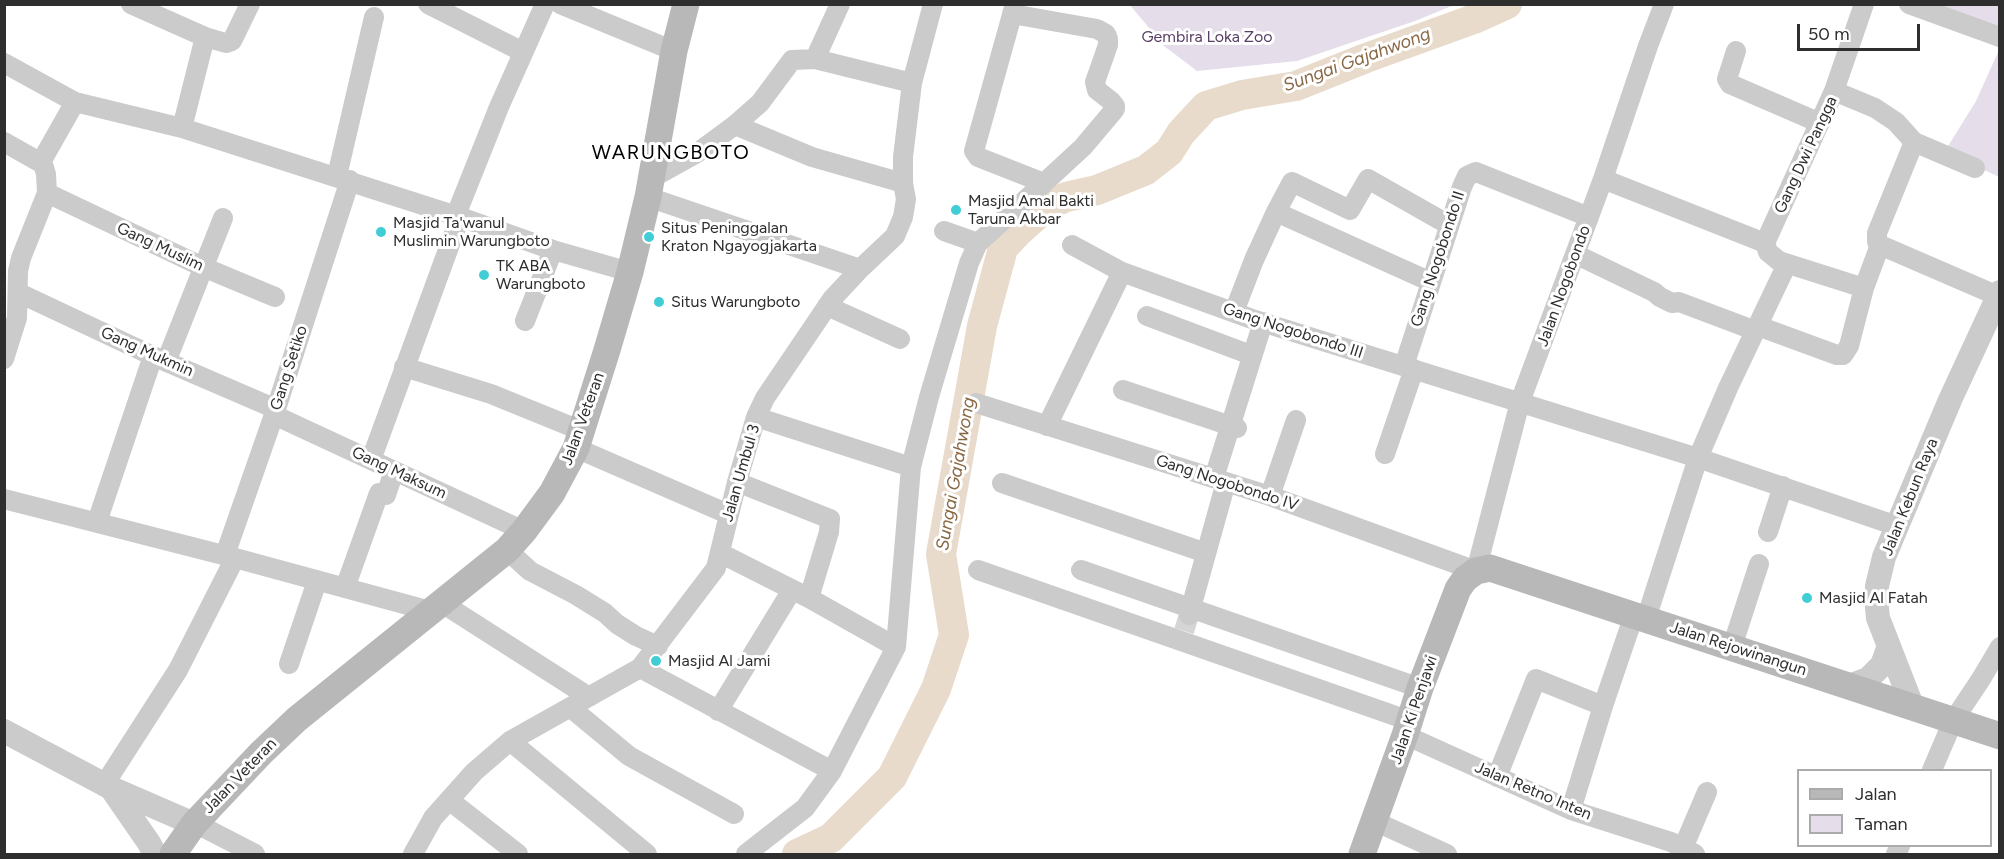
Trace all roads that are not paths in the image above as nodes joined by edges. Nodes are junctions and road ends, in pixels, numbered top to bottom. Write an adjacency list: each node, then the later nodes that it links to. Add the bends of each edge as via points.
1 (131, 4): 14 (street)
2 (250, 4): 14 (street, via 232,41)
3 (428, 4): 18 (street)
4 (545, 4): 18 (street)
5 (560, 4): 16 (street)
6 (686, 4): 16 (main road, Jalan Veteran)
7 (840, 4): 19 (street)
8 (933, 4): 21 (street, Jalan Umbul 3)
9 (1664, 4): 32 (street, Jalan Nogobondo)
10 (1864, 4): 22 (street)
11 (1909, 4): 15 (street)
12 (1013, 9): 34 (street, via 974,151 978,157); 34 (street, via 1097,29 1108,39 1095,82 1097,90 1115,109 1083,147)
13 (374, 17): 31 (street, Gang Setiko)
14 (206, 37): 26 (street)
15 (2000, 37)
16 (674, 51): 35 (main road, Jalan Veteran)
17 (1736, 51): 24 (street, via 1727,79 1730,84)
18 (523, 52): 38 (street)
19 (815, 59): 21 (street); 25 (street, via 792,60 760,103)
20 (4, 63): 23 (street)
21 (912, 83): 33 (street, Jalan Umbul 3)
22 (1834, 91): 24 (street, Gang Dwi Pangga); 28 (street, Gang Dwi Pangga, via 1875,108 1896,122)
23 (75, 102): 26 (street); 29 (street)
24 (1820, 123): 44 (street, Gang Dwi Pangga)
25 (735, 125): 33 (street, via 812,157); 35 (street)
26 (182, 128): 31 (street)
27 (4, 142): 29 (street)
28 (1914, 142): 30 (street); 46 (street, via 1877,233)
29 (41, 162): 36 (street)
30 (1975, 168)
31 (343, 178): 38 (street); 74 (street, Gang Setiko)
32 (1603, 179): 39 (street, Jalan Nogobondo); 44 (street)
33 (903, 183): 51 (street, Jalan Umbul 3, via 906,199 895,236)
34 (1044, 183): 43 (street)
35 (650, 187): 51 (street); 53 (main road, Jalan Veteran)
36 (47, 193): 50 (street, Gang Muslim); 56 (street, via 21,258)
37 (1276, 212): 41 (street, via 1292,182 1350,210 1368,180); 54 (street); 60 (street)
38 (458, 216): 47 (street); 69 (street)
39 (1589, 217): 41 (street, Gang Nogobondo II, via 1476,172 1465,180); 48 (street, Jalan Nogobondo)
40 (223, 218): 50 (street)
41 (1449, 225): 54 (street, Gang Nogobondo II)
42 (944, 231): 43 (street)
43 (978, 243): 83 (street)
44 (1765, 243): 49 (street, via 1773,258)
45 (1072, 245): 52 (street, Gang Nogobondo III)
46 (1880, 245): 55 (street); 57 (street)
47 (553, 250): 53 (street); 62 (street)
48 (1575, 255): 64 (street, via 1672,303); 72 (street, Jalan Nogobondo)
49 (1787, 264): 55 (street); 64 (street)
50 (203, 267): 58 (street, Gang Muslim); 68 (street)
51 (860, 269): 59 (street, Jalan Umbul 3)
52 (1122, 272): 60 (street, Gang Nogobondo III); 77 (street)
53 (630, 273): 79 (main road, Jalan Veteran)
54 (1431, 282): 70 (street, Gang Nogobondo II)
55 (1864, 288): 64 (street, via 1849,346 1841,355)
56 (19, 293): 67 (street, via 17,318); 68 (street, Gang Mukmin)
57 (1999, 294): 93 (street, Jalan Kebun Raya)
58 (275, 297)
59 (827, 306): 65 (street); 75 (street, Jalan Umbul 3)
60 (1234, 312): 63 (street, Gang Nogobondo III)
61 (1147, 316): 66 (street)
62 (525, 321)
63 (1263, 322): 66 (street); 70 (street, Gang Nogobondo III)
64 (1757, 328): 81 (street)
65 (900, 339)
66 (1251, 354): 78 (street)
67 (4, 359)
68 (159, 359): 74 (street, Gang Mukmin); 92 (street)
69 (404, 367): 79 (street, via 491,394); 82 (street)
70 (1409, 367): 72 (street, Gang Nogobondo III); 80 (street, Gang Nogobondo II)
71 (1123, 390): 78 (street)
72 (1520, 402): 81 (street, Gang Nogobondo III); 102 (street, Jalan Nogobondo)
73 (976, 403): 77 (street, Gang Nogobondo IV)
74 (275, 412): 82 (street, Gang Maksum); 98 (street, Gang Setiko)
75 (756, 417): 83 (street); 86 (street, Jalan Umbul 3)
76 (1296, 420): 89 (street)
77 (1047, 426): 85 (street, Gang Nogobondo IV)
78 (1234, 427): 85 (street)
79 (579, 439): 91 (street); 95 (main road, Jalan Veteran, via 552,493)
80 (1385, 454)
81 (1698, 458): 88 (street, Gang Nogobondo III); 107 (street)
82 (370, 460): 84 (street, Gang Maksum)
83 (910, 467): 111 (street)
84 (394, 471): 95 (street, Gang Maksum); 104 (street, via 386,495 379,493)
85 (1220, 480): 89 (street, Gang Nogobondo IV); 97 (street)
86 (737, 482): 91 (street, Jalan Umbul 3); 105 (street, via 830,519 829,532)
87 (1002, 483): 97 (street)
88 (1783, 486): 93 (street, Gang Nogobondo III); 94 (street)
89 (1270, 496): 102 (street, Gang Nogobondo IV)
90 (4, 499): 92 (street)
91 (728, 514): 96 (street, Jalan Umbul 3)
92 (97, 522): 98 (street)
93 (1897, 526): 110 (street, Jalan Kebun Raya, via 1884,558 1876,608)
94 (1768, 532)
95 (515, 541): 106 (main road, Jalan Veteran); 109 (street, Gang Maksum, via 530,571)
96 (720, 553): 105 (street); 109 (street, Jalan Umbul 3, via 710,578)
97 (1206, 554): 108 (street)
98 (230, 557): 103 (street); 131 (street, Gang Setiko, via 178,670)
99 (1759, 564): 112 (street)
100 (978, 570): 108 (street)
101 (1081, 570): 108 (street)
102 (1476, 571): 107 (main road, Jalan Rejowinangun, via 1490,568); 117 (main road, Jalan Ki Penjawi, via 1458,589)
103 (317, 581): 104 (street); 114 (street)
104 (345, 588): 106 (street)
105 (801, 594): 111 (street); 122 (street)
106 (436, 607): 118 (street); 137 (main road, Jalan Veteran, via 283,733)
107 (1640, 617): 112 (main road, Jalan Rejowinangun); 119 (street)
108 (1186, 624): 117 (street); 124 (street, Jalan Retno Inten)
109 (658, 646): 115 (street, Jalan Umbul 3)
110 (1889, 646): 116 (street, via 1882,665 1868,680); 121 (street, Jalan Kebun Raya)
111 (896, 647): 129 (street)
112 (1732, 647): 116 (main road, Jalan Rejowinangun)
113 (2000, 647): 123 (street)
114 (289, 664)
115 (640, 668): 118 (street, Jalan Umbul 3); 122 (street)
116 (1849, 686): 121 (main road, Jalan Rejowinangun)
117 (1420, 688): 124 (main road, Jalan Ki Penjawi)
118 (589, 697): 120 (street, Jalan Umbul 3)
119 (1603, 706): 130 (street, via 1536,679); 134 (street)
120 (571, 708): 127 (street, Jalan Umbul 3); 135 (street, via 629,756)
121 (1913, 708): 123 (main road, Jalan Rejowinangun)
122 (718, 711): 129 (street)
123 (1953, 721): 126 (main road, Jalan Rejowinangun); 128 (street)
124 (1408, 728): 130 (street, Jalan Retno Inten); 136 (main road, Jalan Ki Penjawi)
125 (4, 731): 131 (street)
126 (2000, 736)
127 (510, 741): 133 (street, Jalan Umbul 3); 144 (street)
128 (1933, 769)
129 (832, 771): 145 (street, via 805,808)
130 (1497, 777): 134 (street, Jalan Retno Inten)
131 (108, 786): 137 (street); 139 (street)
132 (1707, 792): 138 (street)
133 (449, 800): 142 (street, Jalan Umbul 3, via 433,818); 143 (street)
134 (1571, 810): 138 (street, Jalan Retno Inten)
135 (734, 814)
136 (1374, 821): 146 (main road, Jalan Ki Penjawi); 147 (street)
137 (195, 823): 140 (main road, Jalan Veteran); 141 (street)
138 (1679, 850)
139 (154, 855)
140 (173, 855)
141 (255, 855)
142 (413, 855)
143 (518, 855)
144 (647, 855)
145 (746, 855)
146 (1362, 855)
147 (1447, 855)

